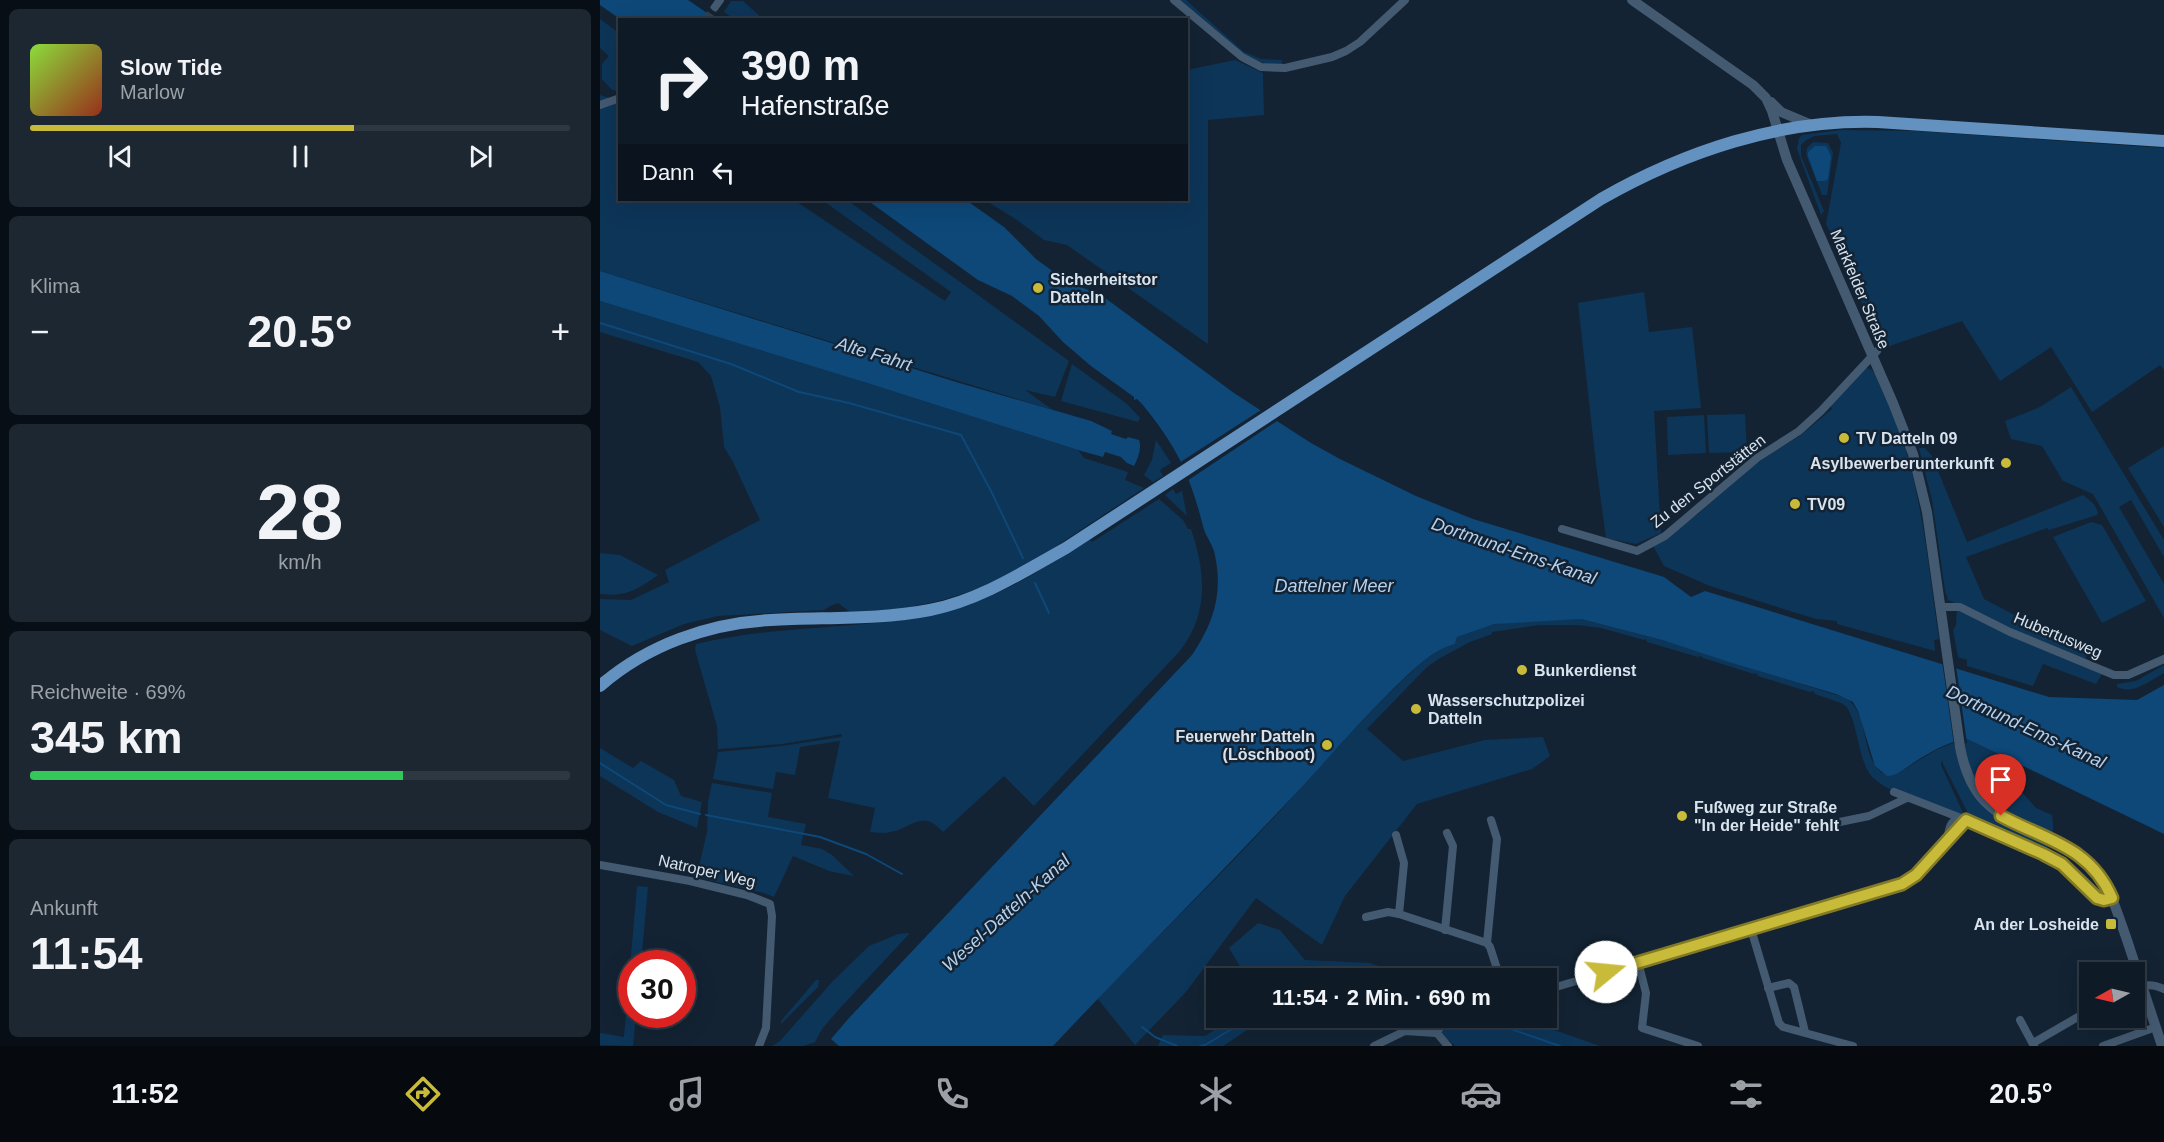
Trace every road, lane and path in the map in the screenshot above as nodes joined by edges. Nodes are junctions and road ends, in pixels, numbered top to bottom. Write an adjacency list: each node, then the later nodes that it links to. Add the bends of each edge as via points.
1 (1174, 0): 2 (street, via 1242,57 1261,67 1285,68 1346,51)
2 (1405, 0)
3 (1632, 0): 4 (street, Markfelder Straße, via 1733,70)
4 (1766, 98): 7 (street, via 1781,112); 8 (street, Markfelder Straße)
5 (618, 99): 6 (street)
6 (600, 105)
7 (1812, 125): 8 (main road); 9 (main road, via 1878,122)
8 (1778, 130): 10 (street, Markfelder Straße, via 1787,160); 14 (main road, via 1696,154 1639,177 1601,199 1107,522 1006,582 953,604 900,615 770,620 718,627 691,634 647,654)
9 (2164, 141)
10 (1874, 353): 11 (street, Zu den Sportstätten, via 1799,431 1757,458 1665,536 1637,551); 12 (street, Markfelder Straße, via 1920,477)
11 (1562, 529)
12 (1942, 607): 13 (street, Hubertusweg, via 1960,607 2114,675 2128,675); 23 (street, Markfelder Straße, via 1960,747 1977,794 2014,823 2077,853 2098,873)
13 (2164, 659)
14 (600, 686)
15 (1894, 792): 16 (street)
16 (1907, 798): 17 (street); 19 (street, via 1869,816)
17 (1963, 819): 23 (street, via 2062,864 2097,898); 26 (street, via 1946,844 1902,884)
18 (1491, 820): 28 (street, via 1497,839)
19 (1825, 825)
20 (1447, 832): 27 (street, via 1453,846)
21 (1396, 835): 24 (street, via 1404,863)
22 (600, 865): 44 (street, Natroper Weg, via 690,881 770,904 768,1004 766,1028)
23 (2112, 898): 30 (street, Markfelder Straße)
24 (1399, 914): 25 (street); 27 (street)
25 (1366, 917)
26 (1751, 928): 29 (street); 34 (street)
27 (1445, 930): 28 (street)
28 (1487, 943): 31 (street)
29 (1638, 962): 32 (street); 47 (street, via 1647,993 1642,1028)
30 (2131, 962)
31 (1497, 968)
32 (1557, 987)
33 (2145, 987): 35 (street)
34 (1768, 988): 42 (street, via 1779,1023); 42 (street, via 1789,983 1794,987)
35 (2164, 989)
36 (2145, 1003): 39 (street, Markfelder Straße)
37 (2079, 1017): 43 (street)
38 (2020, 1020): 43 (street)
39 (2156, 1027): 50 (street); 51 (street, Markfelder Straße)
40 (1439, 1028): 41 (street)
41 (1436, 1032): 45 (street, via 1405,1031); 46 (street)
42 (1810, 1034): 48 (street); 49 (street)
43 (2033, 1045)
44 (759, 1046)
45 (1374, 1046)
46 (1448, 1046)
47 (1698, 1046)
48 (1810, 1046)
49 (1853, 1046)
50 (2103, 1046)
51 (2162, 1046)

